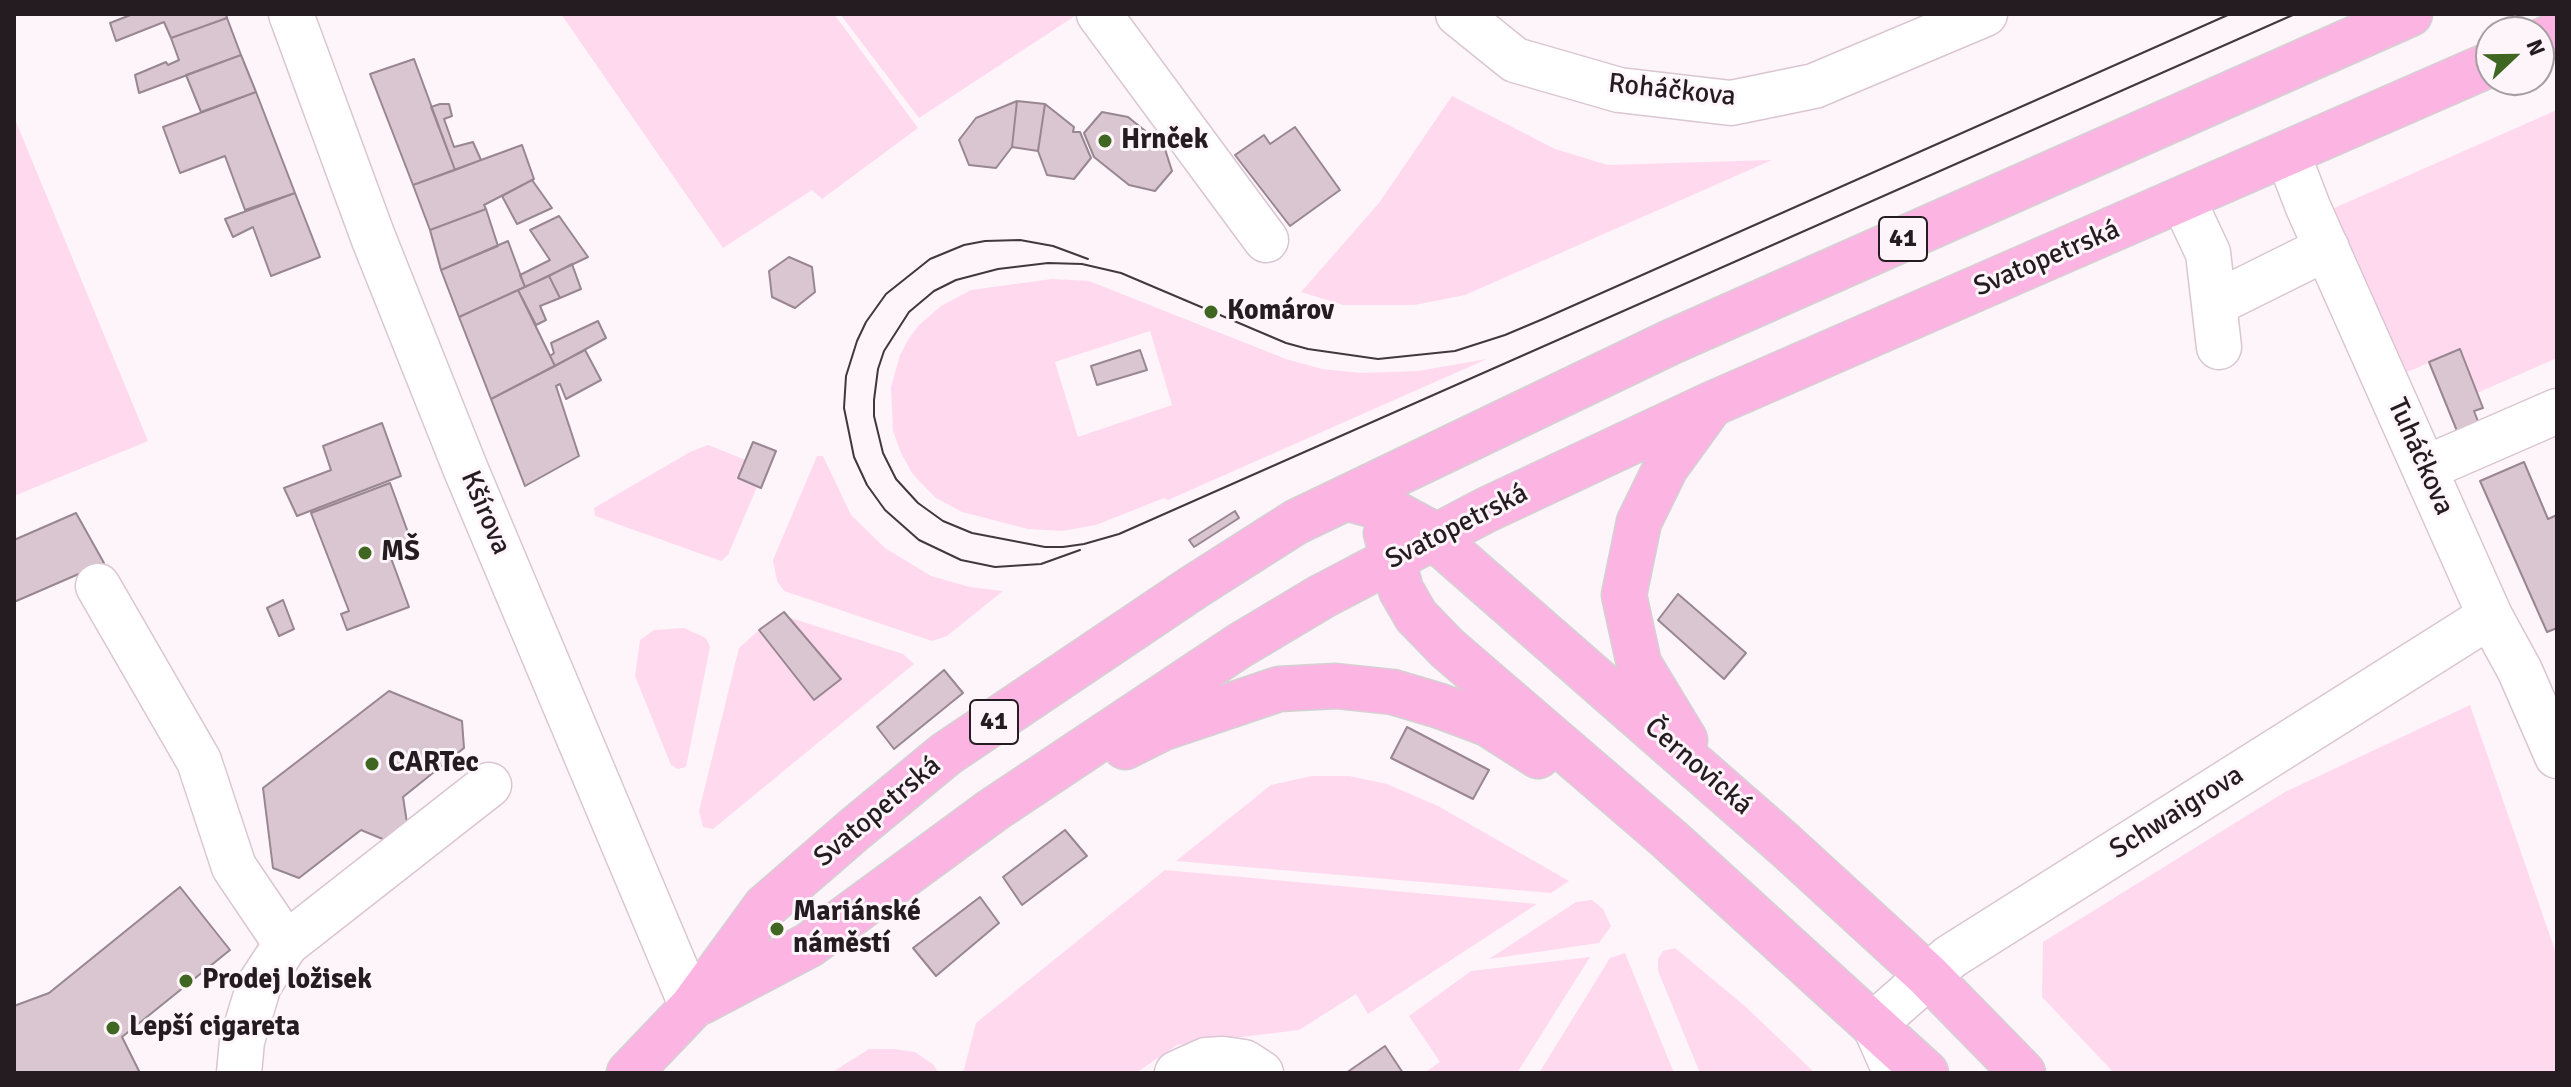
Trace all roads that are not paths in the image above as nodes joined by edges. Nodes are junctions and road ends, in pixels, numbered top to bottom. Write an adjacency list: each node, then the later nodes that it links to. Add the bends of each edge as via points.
1 (291, 14): 28 (street, Kšírova, via 466,470)
2 (1099, 14): 9 (street)
3 (1458, 14): 4 (street, Roháčkova, via 1515,60 1619,90 1731,103 1814,86)
4 (1985, 14)
5 (2410, 14): 16 (main road, Svatopetrská / 41, via 1671,342)
6 (2475, 71): 7 (main road, Svatopetrská / 41)
7 (2288, 155): 8 (main road, Svatopetrská / 41); 10 (street, Tuháčkova)
8 (2183, 200): 11 (street, via 2208,253); 13 (main road, Svatopetrská / 41)
9 (1266, 240)
10 (2327, 248): 11 (street); 15 (street, Tuháčkova)
11 (2214, 304): 12 (street)
12 (2219, 347)
13 (1712, 404): 17 (main road, Svatopetrská / 41); 22 (main road, via 1666,467 1639,522 1624,595 1639,664)
14 (2557, 411): 15 (street)
15 (2426, 468): 20 (street, Tuháčkova)
16 (1377, 494): 17 (main road, Černovická); 18 (main road); 28 (main road, Svatopetrská / 41, via 1296,522 946,754 765,907)
17 (1434, 538): 18 (main road, Svatopetrská / 41); 22 (main road, Černovická)
18 (1392, 559): 24 (main road, Svatopetrská / 41, via 1239,646); 25 (main road, via 1416,616 1447,648)
19 (98, 586): 26 (street, via 199,761 234,867)
20 (2490, 616): 21 (street, Tuháčkova); 27 (street, Schwaigrova)
21 (2557, 756)
22 (1705, 773): 27 (main road, Černovická)
23 (489, 785): 26 (street)
24 (993, 810): 25 (main road, via 1163,728 1279,689 1336,686 1393,692 1488,724); 28 (main road, Svatopetrská / 41, via 809,945)
25 (1669, 839): 29 (main road)
26 (286, 944): 30 (street, via 259,985 242,1041)
27 (1927, 975): 29 (street, Schwaigrova); 36 (main road, Černovická)
28 (692, 1007): 31 (main road, 41)
29 (1874, 1024): 34 (street); 35 (main road)
30 (239, 1073)
31 (629, 1073)
32 (1177, 1073): 33 (street, via 1223,1059 1244,1062)
33 (1261, 1073)
34 (1896, 1073)
35 (1926, 1073)
36 (2023, 1073)

